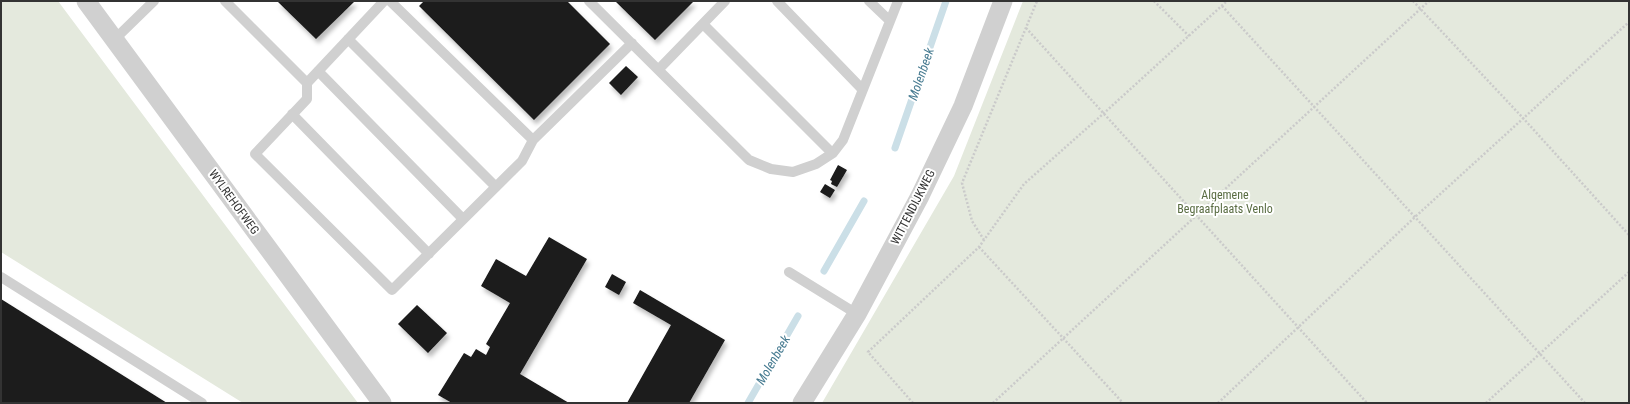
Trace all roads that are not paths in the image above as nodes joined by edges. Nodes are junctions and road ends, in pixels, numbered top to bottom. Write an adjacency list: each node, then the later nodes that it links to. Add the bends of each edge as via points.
1 (86, 1): 14 (street, WYLREHOFWEG)
2 (154, 1): 14 (lane)
3 (225, 1): 19 (lane)
4 (384, 1): 15 (lane)
5 (390, 1): 22 (lane)
6 (589, 1): 16 (lane)
7 (725, 1): 13 (lane)
8 (777, 1): 20 (lane)
9 (869, 1): 12 (lane)
10 (898, 1): 12 (lane)
11 (1003, 1): 29 (street, WITTENDIJKWEG, via 963,106 920,196)
12 (890, 21): 20 (lane)
13 (703, 24): 17 (lane); 23 (lane)
14 (115, 39): 31 (street, WYLREHOFWEG)
15 (348, 39): 18 (lane); 24 (lane)
16 (632, 43): 17 (lane); 22 (lane)
17 (659, 69): 23 (lane, via 749,160 771,169 792,172 816,164)
18 (318, 71): 19 (lane); 25 (lane)
19 (307, 83): 21 (lane, via 307,99)
20 (862, 89): 23 (lane, via 842,140)
21 (292, 114): 26 (lane); 26 (lane, via 255,154 392,290)
22 (533, 140): 24 (lane, via 522,161)
23 (832, 153)
24 (496, 188): 25 (lane)
25 (464, 220): 26 (lane)
26 (429, 254)
27 (789, 272): 29 (lane)
28 (1, 277): 30 (lane)
29 (857, 314): 32 (street, WITTENDIJKWEG)
30 (202, 403)
31 (382, 403)
32 (802, 403)

